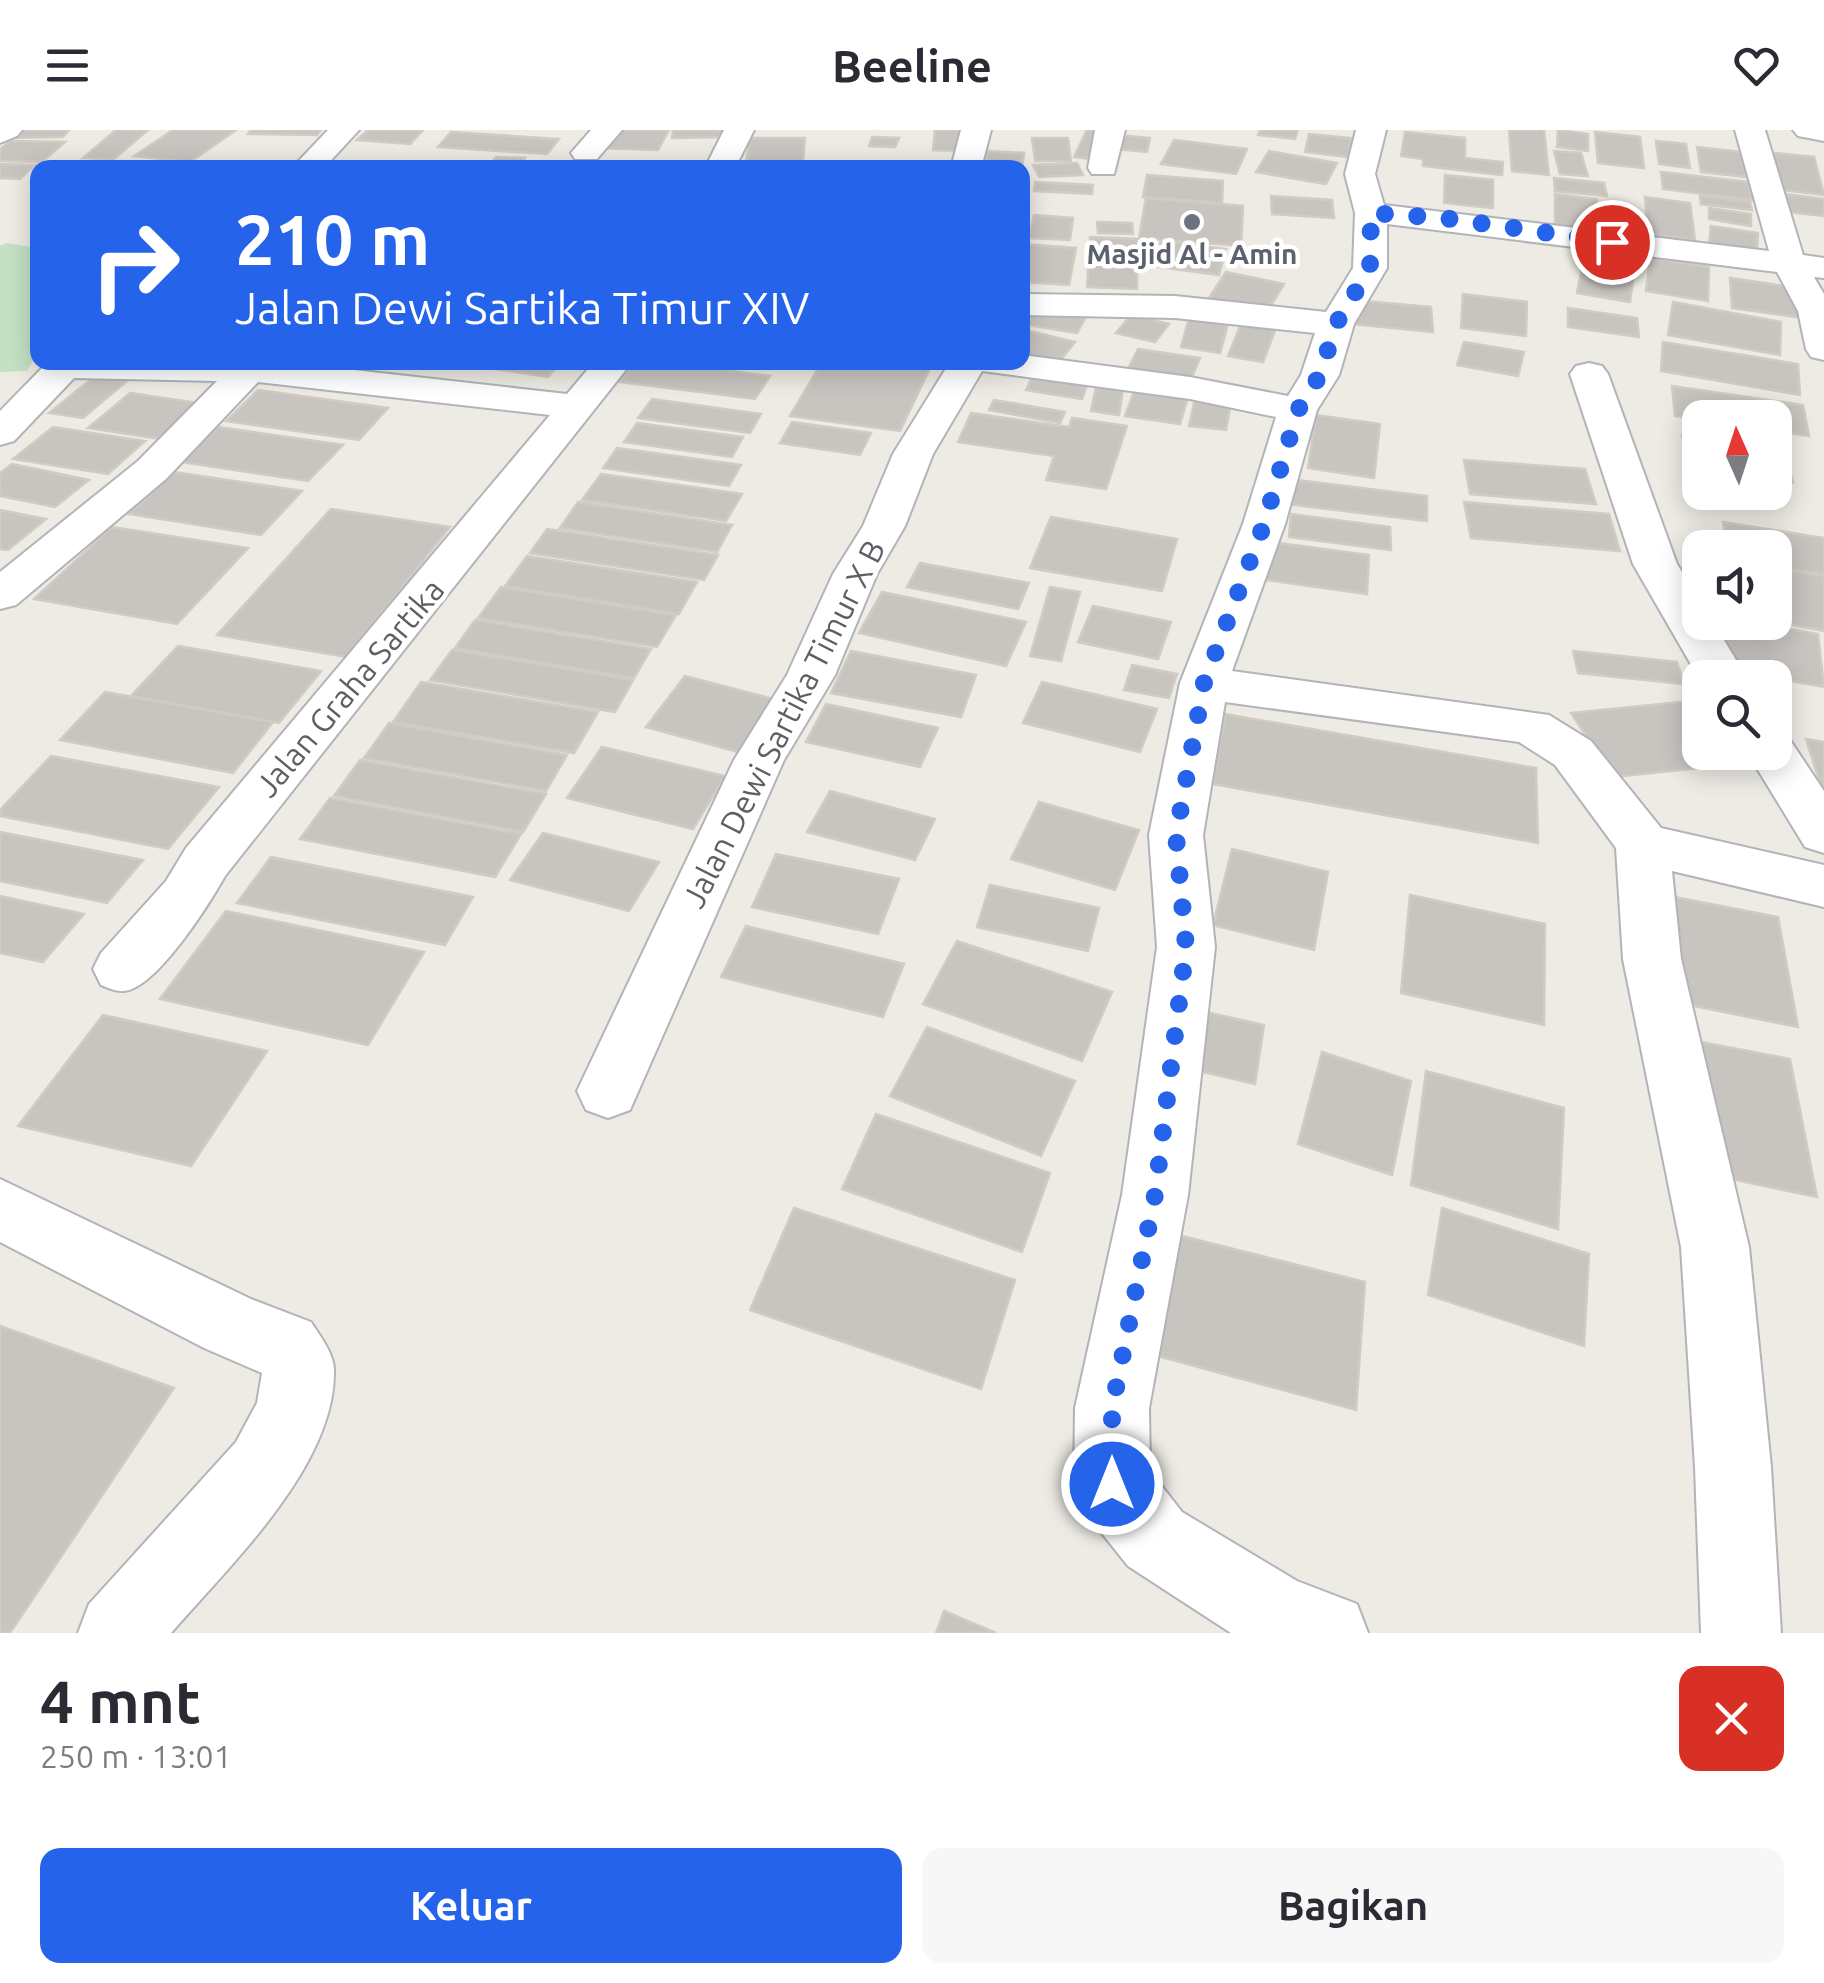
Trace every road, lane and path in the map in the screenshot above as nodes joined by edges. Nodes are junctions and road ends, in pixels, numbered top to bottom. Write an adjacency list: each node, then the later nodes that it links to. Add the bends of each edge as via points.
1 (7, 130): 11 (street)
2 (344, 130): 13 (street)
3 (607, 130): 12 (street)
4 (738, 130): 14 (street)
5 (976, 130): 15 (street)
6 (1110, 130): 16 (street)
7 (1371, 130): 17 (street, via 1360,174)
8 (1750, 130): 18 (street)
9 (1808, 130): 10 (street)
10 (1824, 132)
11 (0, 134)
12 (586, 152)
13 (315, 160)
14 (724, 160)
15 (968, 160)
16 (1104, 168)
17 (1371, 213): 18 (street); 21 (street, via 1370,268)
18 (1789, 264): 19 (street); 22 (street, via 1816,311)
19 (1824, 268)
20 (1030, 304): 21 (street, via 1175,308)
21 (1336, 324): 31 (street, via 1320,375)
22 (1824, 349)
23 (1030, 367): 31 (street)
24 (61, 370): 32 (street)
25 (249, 370): 28 (street); 33 (street, via 152,470)
26 (608, 370): 30 (street, Jalan Graha Sartika)
27 (964, 370): 41 (street, Jalan Dewi Sartika Timur X B, via 913,454 810,675 758,760)
28 (357, 371): 30 (street)
29 (1589, 374): 34 (street, via 1655,564)
30 (579, 408): 40 (street, Jalan Graha Sartika)
31 (1298, 410): 35 (street)
32 (0, 433)
33 (0, 595)
34 (1712, 660)
35 (1204, 683): 38 (street, via 1531,726 1573,753); 43 (street, via 1176,835 1186,947 1155,1195 1112,1408 1112,1484 1155,1539)
36 (1784, 770): 37 (street)
37 (1824, 833)
38 (1644, 844): 39 (street); 45 (street, via 1652,958 1715,1246)
39 (1824, 886)
40 (122, 969)
41 (608, 1091)
42 (0, 1209): 44 (street, via 286,1347 299,1367 292,1411 263,1470)
43 (1291, 1627)
44 (118, 1633)
45 (1741, 1633)

